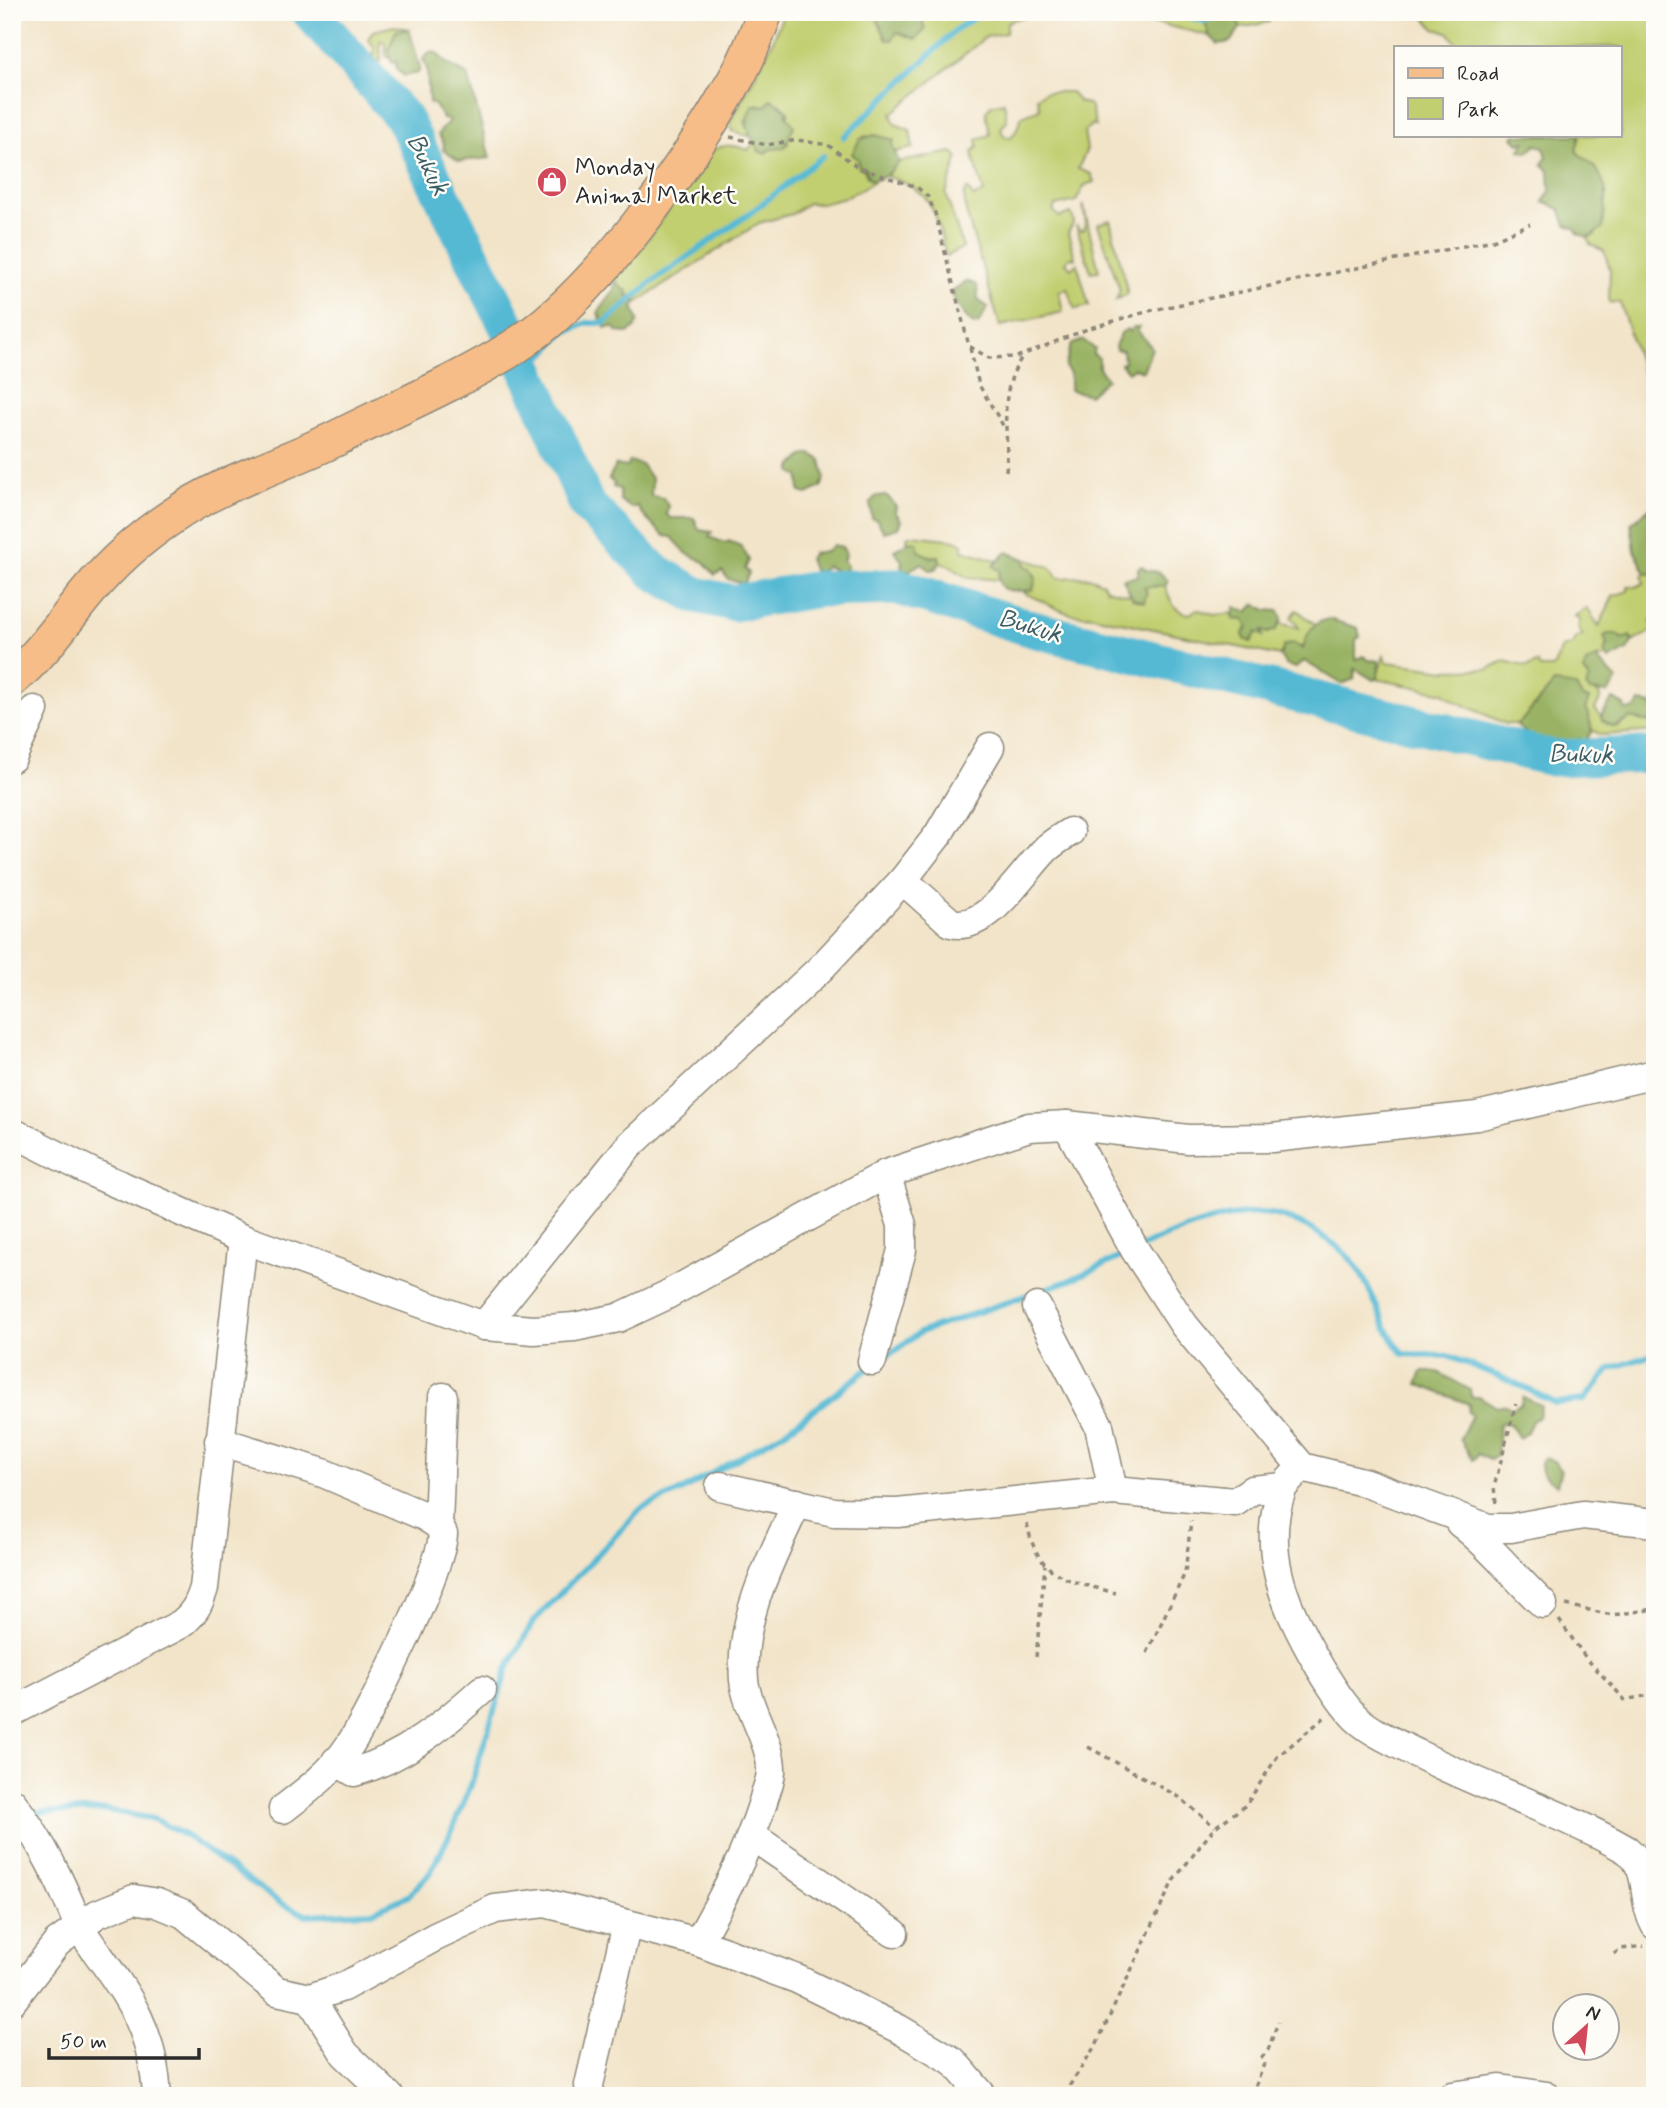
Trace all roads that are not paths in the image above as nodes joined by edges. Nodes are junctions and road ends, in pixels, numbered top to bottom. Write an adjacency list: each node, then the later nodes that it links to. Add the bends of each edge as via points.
1 (765, 12): 2 (main road, via 740,73 706,130 642,219 568,307 511,349 171,517 113,564 39,656)
2 (12, 679)
3 (34, 710): 5 (street)
4 (990, 747): 7 (street, via 938,835)
5 (12, 758)
6 (1070, 831): 7 (street, via 1048,847 976,922 951,923)
7 (903, 880): 14 (street, via 820,969 629,1146)
8 (1655, 1074): 9 (street, via 1477,1116 1272,1138 1188,1139)
9 (1067, 1125): 11 (street, via 1029,1128); 18 (street, via 1135,1250)
10 (12, 1132): 12 (street)
11 (886, 1174): 14 (street, via 618,1318 534,1330); 15 (street, via 902,1225 902,1250)
12 (243, 1239): 14 (street); 17 (street)
13 (1037, 1307): 20 (street, via 1099,1426)
14 (484, 1326)
15 (872, 1361)
16 (443, 1398): 25 (street)
17 (219, 1441): 25 (street, via 323,1473); 29 (street, via 204,1588 193,1614)
18 (1292, 1477): 21 (street, via 1252,1490); 23 (street, via 1363,1482); 26 (street, via 1275,1508)
19 (720, 1486): 22 (street)
20 (1113, 1491): 21 (street); 22 (street, via 897,1513 834,1512)
21 (1235, 1502): 26 (street, via 1253,1509)
22 (797, 1503): 33 (street, via 768,1564 748,1639 744,1680 771,1773)
23 (1452, 1517): 24 (street, via 1488,1528 1583,1515); 27 (street, via 1481,1539)
24 (1655, 1523)
25 (438, 1525): 30 (street, via 443,1534 436,1564 371,1708)
26 (1272, 1531): 37 (street, via 1278,1583 1298,1627 1358,1720 1407,1749 1627,1850 1644,1873)
27 (1537, 1598)
28 (482, 1690): 30 (street, via 432,1735 372,1767 354,1772)
29 (12, 1712)
30 (337, 1761): 32 (street)
31 (12, 1802): 35 (street, via 58,1874)
32 (283, 1809)
33 (752, 1836): 36 (street); 38 (street)
34 (627, 1924): 38 (street); 39 (street, via 545,1903 495,1909 343,1987); 43 (street)
35 (79, 1927): 39 (street, via 134,1899 157,1903 184,1914 277,1991); 40 (street, via 57,1943); 41 (street, via 138,2012 155,2061)
36 (894, 1933)
37 (1654, 1936)
38 (698, 1942): 44 (street, via 797,1979 899,2029 953,2060)
39 (310, 1998): 42 (street, via 345,2054)
40 (12, 2001)
41 (157, 2096)
42 (389, 2096)
43 (590, 2096)
44 (984, 2096)
45 (1452, 2096): 46 (street, via 1500,2090)
46 (1547, 2096)

